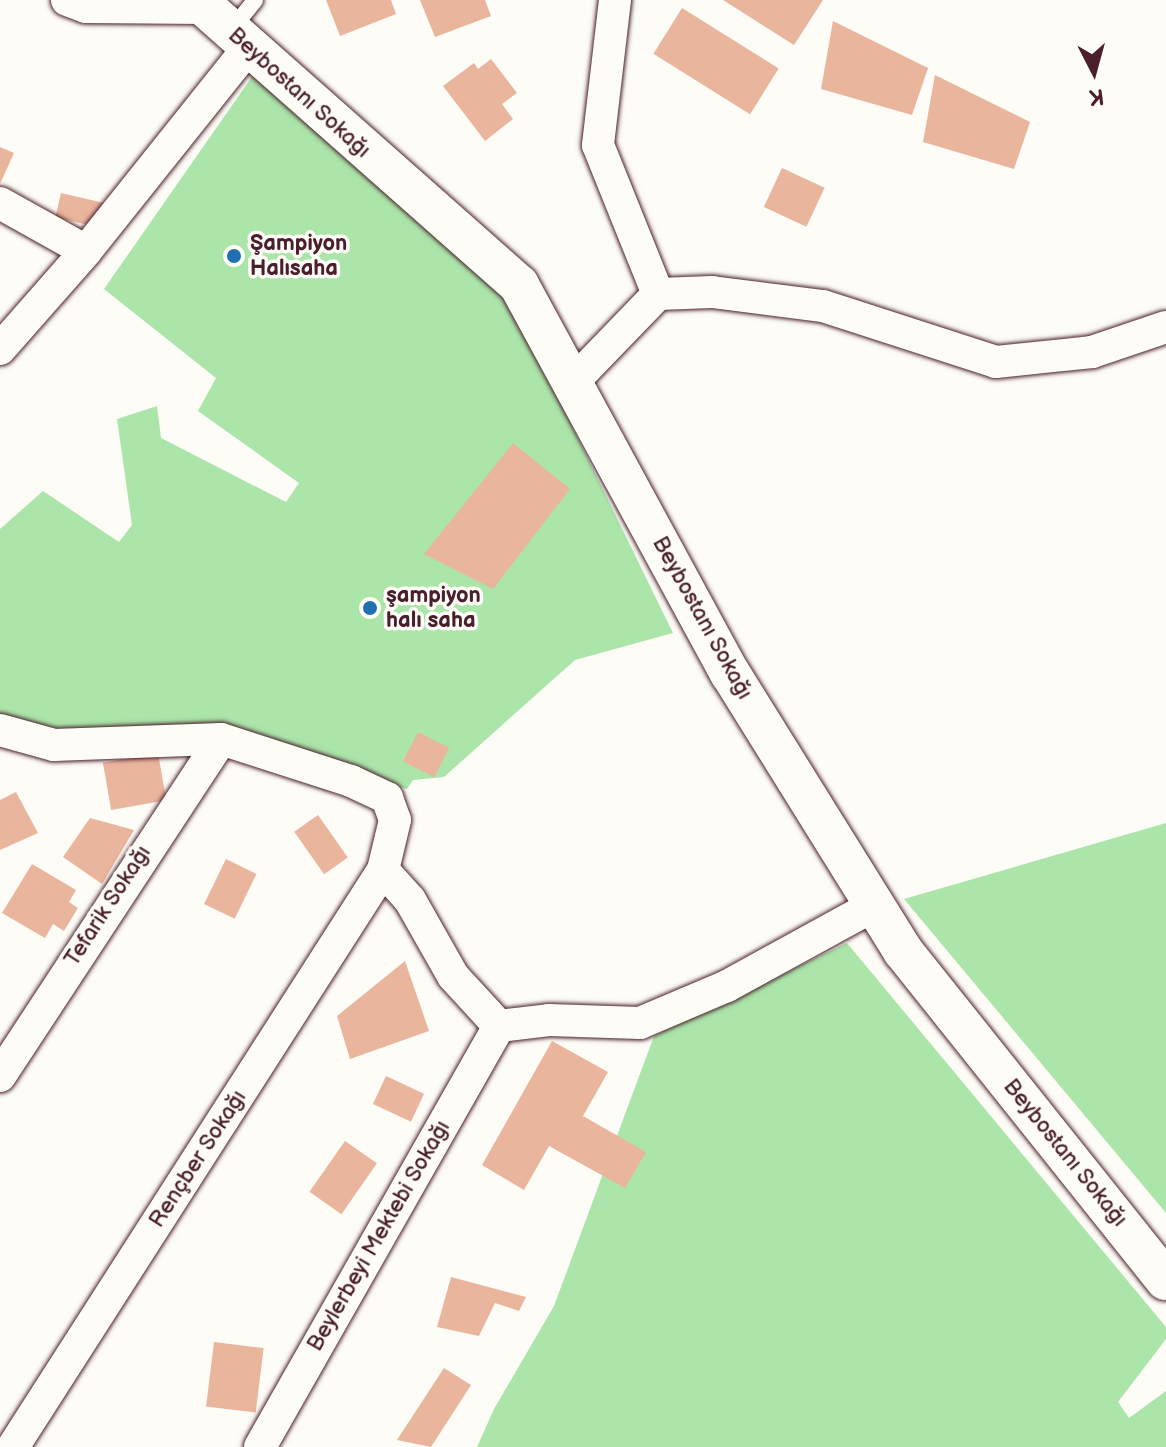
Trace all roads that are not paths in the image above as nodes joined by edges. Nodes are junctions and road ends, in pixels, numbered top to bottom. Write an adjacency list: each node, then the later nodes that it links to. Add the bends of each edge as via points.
1 (67, 0): 4 (street, via 86,7)
2 (255, 0): 4 (lane)
3 (615, 0): 7 (street, via 598,145)
4 (220, 22): 6 (street); 10 (street, Beybostanı Sokağı, via 519,285)
5 (0, 203): 6 (street)
6 (86, 251): 9 (street)
7 (658, 294): 8 (street, via 712,292 823,306 996,362 1092,352); 10 (street)
8 (1166, 327)
9 (0, 349)
10 (572, 383): 14 (street, Beybostanı Sokağı, via 730,673)
11 (0, 730): 12 (street, via 54,745)
12 (221, 739): 13 (street, Rençber Sokağı, via 338,776 387,798 395,820); 16 (street, Tefarik Sokağı)
13 (383, 870): 15 (street, via 410,900 453,976); 18 (street, Rençber Sokağı)
14 (875, 905): 15 (street, via 727,986 640,1023 549,1020); 17 (street, Beybostanı Sokağı, via 903,951)
15 (499, 1026): 19 (street, Beylerbeyi Mektebi Sokağı)
16 (0, 1076)
17 (1166, 1280)
18 (13, 1447)
19 (260, 1447)

